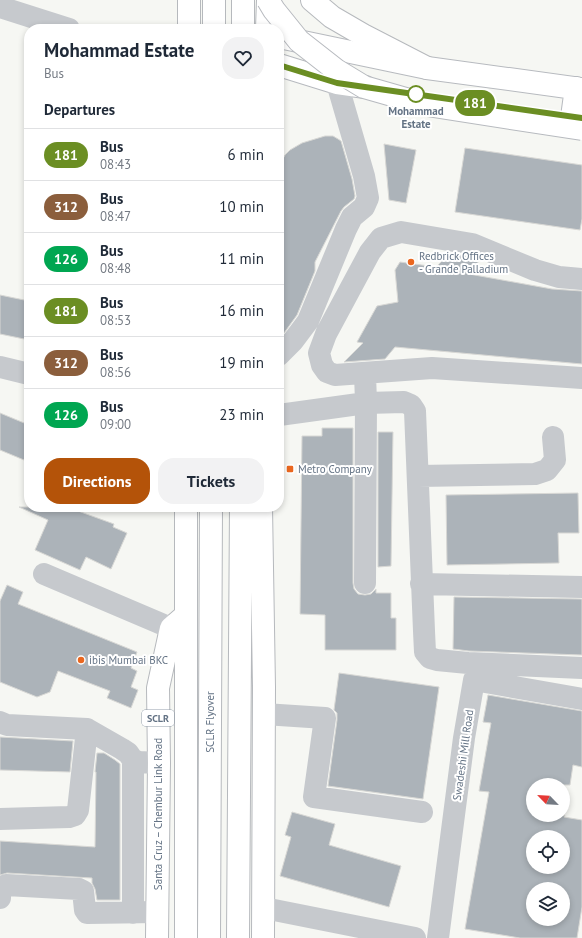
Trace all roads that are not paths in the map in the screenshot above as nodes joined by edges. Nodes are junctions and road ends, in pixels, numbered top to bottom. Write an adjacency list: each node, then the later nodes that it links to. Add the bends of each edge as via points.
1 (189, 0): 8 (main road)
2 (214, 0): 9 (main road)
3 (244, 0): 10 (main road)
4 (268, 0): 11 (main road); 17 (main road, bridge, via 299,41 336,70 364,87 427,105)
5 (312, 0): 14 (main road, via 332,17)
6 (0, 7): 7 (street)
7 (53, 24)
8 (189, 24)
9 (214, 24)
10 (243, 24)
11 (267, 24)
12 (284, 38): 14 (main road)
13 (284, 67): 15 (main road)
14 (427, 68): 16 (main road)
15 (337, 83): 17 (main road); 19 (street, via 368,198 364,207 352,217 346,229 308,321)
16 (579, 89): 17 (main road)
17 (579, 122)
18 (582, 279): 22 (street, via 559,277 535,270 472,244 401,232 381,238 366,258 326,334 320,353 322,365 327,372 335,375)
19 (284, 350)
20 (0, 367): 21 (street)
21 (24, 373)
22 (365, 373): 23 (street, via 432,368); 24 (street)
23 (582, 378)
24 (366, 404): 25 (street); 27 (street, via 404,402 410,405 415,412); 33 (street)
25 (284, 414)
26 (553, 437): 27 (street, via 554,460 547,470 535,474)
27 (418, 476): 34 (street)
28 (186, 512): 36 (main road, Santa Cruz – Chembur Link Road / SCLR)
29 (211, 512): 52 (main road, SCLR Flyover)
30 (241, 512): 53 (main road)
31 (261, 512): 39 (main road)
32 (44, 574): 36 (street)
33 (365, 583)
34 (421, 584): 35 (street); 37 (street, via 425,652 430,658 468,663)
35 (582, 587)
36 (178, 621): 43 (main road, Santa Cruz – Chembur Link Road / SCLR, via 158,688); 51 (main road)
37 (582, 668)
38 (582, 699): 56 (street, Swadeshi Mill Road, via 474,680)
39 (264, 714): 44 (street, via 325,718 314,797); 47 (main road)
40 (2, 725): 41 (street)
41 (87, 728): 42 (street, via 128,753); 45 (street, via 78,810 75,815)
42 (133, 760): 43 (street); 49 (street)
43 (159, 763): 48 (main road, Santa Cruz – Chembur Link Road / SCLR)
44 (422, 812)
45 (0, 819)
46 (0, 898): 49 (street, via 2,888 6,885 79,889 83,891 87,913)
47 (264, 908): 54 (main road); 55 (street)
48 (157, 912): 49 (street); 50 (main road, Santa Cruz – Chembur Link Road / SCLR)
49 (133, 913)
50 (157, 938)
51 (186, 938)
52 (209, 938)
53 (238, 938)
54 (264, 938)
55 (415, 938)
56 (438, 938)

